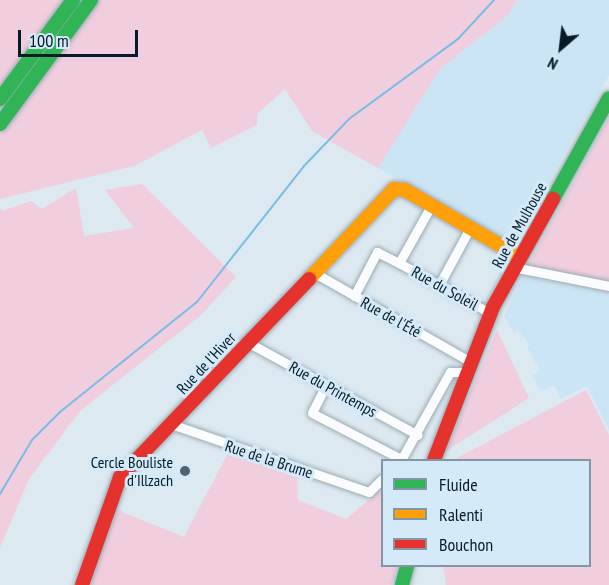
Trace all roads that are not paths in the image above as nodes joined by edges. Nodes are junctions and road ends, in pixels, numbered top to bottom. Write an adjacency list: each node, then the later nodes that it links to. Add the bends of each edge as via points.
1 (73, 0): 4 (main road)
2 (91, 0): 5 (main road)
3 (609, 98): 8 (main road, Rue de Mulhouse)
4 (0, 99)
5 (0, 124)
6 (431, 206): 7 (main road); 9 (street); 10 (main road, Rue de l'Hiver, via 405,189 393,189)
7 (470, 228): 8 (main road); 11 (street)
8 (516, 262): 12 (street); 14 (main road, Rue de Mulhouse)
9 (399, 263): 11 (street, Rue du Soleil); 13 (street, Rue du Soleil, via 377,252)
10 (314, 272): 13 (street, Rue de l'Été); 15 (main road, Rue de l'Hiver)
11 (439, 285): 14 (street, Rue du Soleil)
12 (609, 286)
13 (354, 296): 16 (street, Rue de l'Été)
14 (490, 313): 16 (main road, Rue de Mulhouse)
15 (249, 343): 17 (street, Rue du Printemps); 18 (main road, Rue de l'Hiver)
16 (467, 367): 19 (street, via 450,372); 22 (main road, Rue de Mulhouse)
17 (326, 385): 19 (street, Rue du Printemps); 20 (street, via 312,413)
18 (171, 424): 23 (street, Rue de la Brume, via 369,492); 25 (main road, Rue de l'Hiver, via 120,477)
19 (418, 435): 21 (street)
20 (400, 459)
21 (403, 459)
22 (434, 459)
23 (381, 480)
24 (406, 567): 26 (main road)
25 (82, 585)
26 (402, 585)

